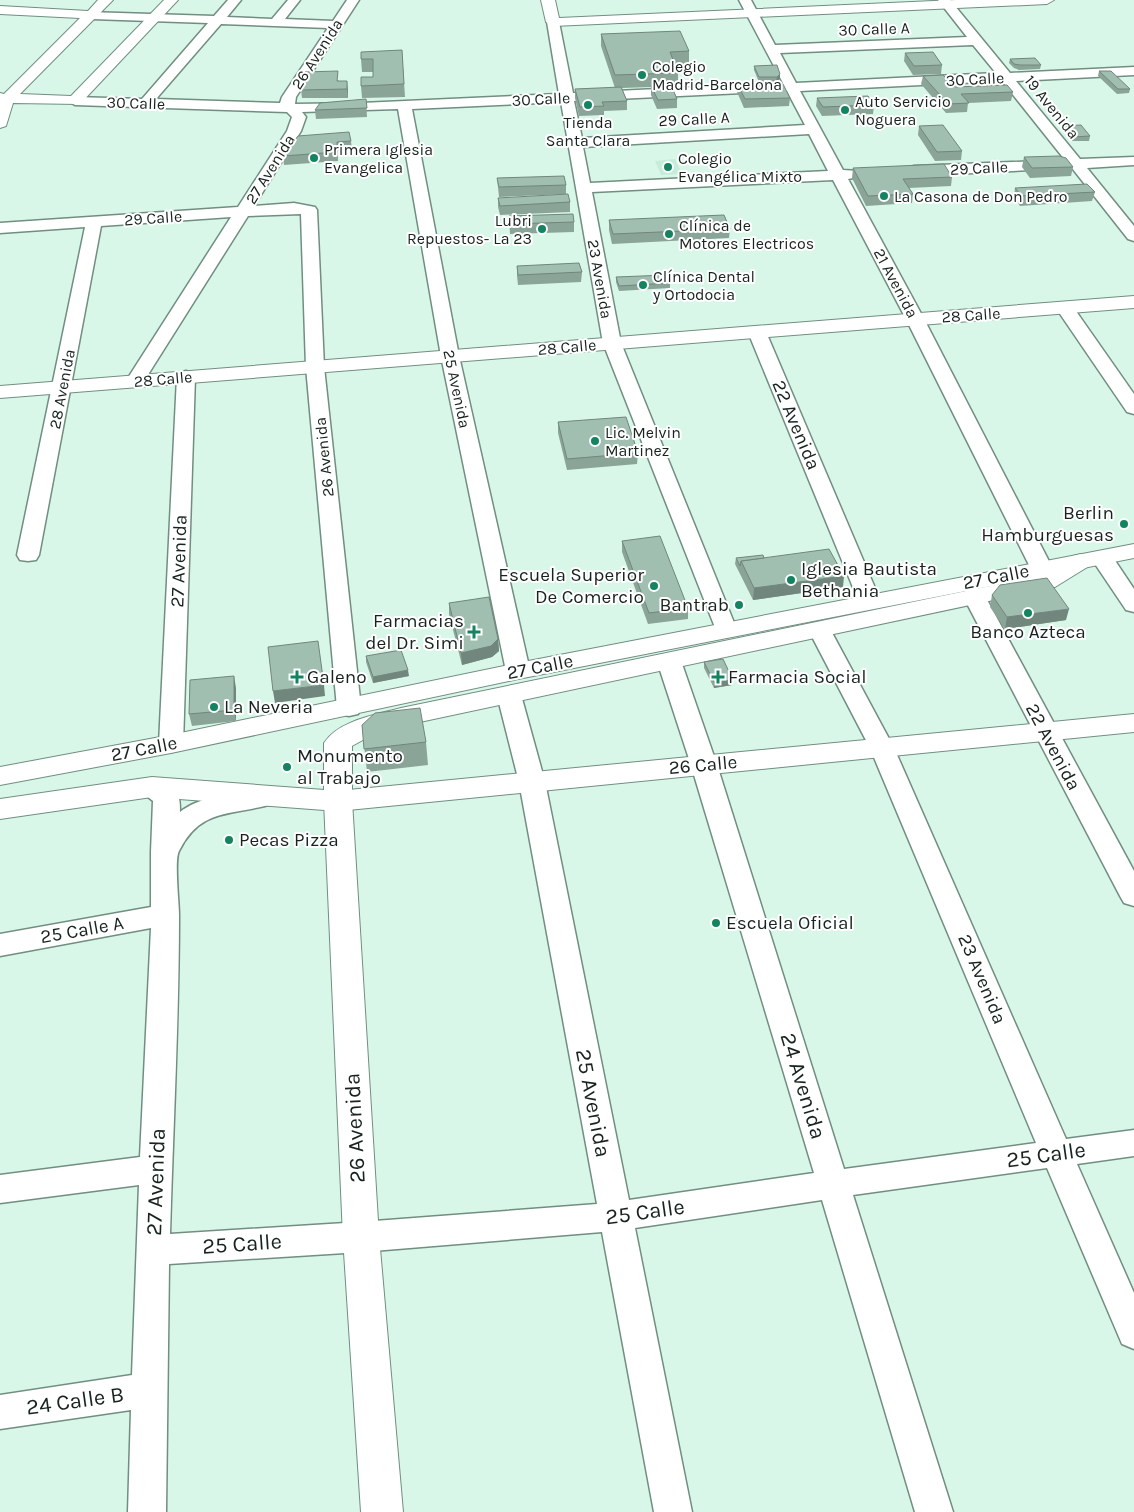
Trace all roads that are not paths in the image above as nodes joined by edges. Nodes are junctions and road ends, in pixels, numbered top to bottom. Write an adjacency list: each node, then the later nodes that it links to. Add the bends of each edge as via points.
1 (106, 0): 11 (street)
2 (171, 0): 12 (street)
3 (235, 0): 13 (street)
4 (294, 0): 15 (street)
5 (353, 0): 16 (street, 26 Avenida)
6 (548, 0): 14 (street, 23 Avenida)
7 (1047, 0): 8 (street)
8 (946, 2): 9 (street); 17 (street, 19 Avenida)
9 (749, 7): 14 (street); 18 (street, 21 Avenida)
10 (0, 10): 11 (street)
11 (92, 15): 12 (street); 22 (street)
12 (154, 17): 13 (street); 24 (street)
13 (217, 20): 15 (street); 25 (street)
14 (553, 22): 23 (street, 23 Avenida)
15 (275, 23): 16 (street)
16 (336, 25): 27 (street, 26 Avenida, via 289,97 287,103)
17 (976, 41): 18 (street, 30 Calle A); 20 (street, 19 Avenida)
18 (772, 50): 21 (street, 21 Avenida)
19 (1134, 71): 20 (street, 30 Calle)
20 (1006, 77): 21 (street, 30 Calle); 32 (street, 19 Avenida)
21 (793, 87): 23 (street, 30 Calle); 29 (street, 21 Avenida)
22 (6, 97): 24 (street, 30 Calle); 28 (street)
23 (567, 98): 26 (street, 30 Calle); 30 (street, 23 Avenida)
24 (75, 101): 25 (street, 30 Calle)
25 (145, 104): 27 (street, 30 Calle)
26 (404, 106): 27 (street, 30 Calle); 47 (street, 25 Avenida)
27 (292, 108): 38 (street, 27 Avenida, via 299,117 298,122)
28 (0, 123)
29 (815, 129): 30 (street, 29 Calle A); 35 (street, 21 Avenida)
30 (575, 143): 36 (street, 23 Avenida)
31 (1134, 160): 32 (street, 29 Calle)
32 (1076, 163): 33 (street, 29 Calle); 41 (street, 19 Avenida)
33 (898, 172)
34 (869, 174): 35 (street)
35 (839, 175): 36 (street); 44 (street, 21 Avenida)
36 (583, 188): 46 (street, 23 Avenida)
37 (306, 209): 38 (street, 29 Calle); 48 (street, 26 Avenida, via 311,212)
38 (244, 212): 39 (street, 29 Calle); 50 (street, 27 Avenida)
39 (94, 222): 40 (street, 29 Calle); 51 (street, 28 Avenida)
40 (0, 228)
41 (1134, 236)
42 (1134, 302): 43 (street, 28 Calle)
43 (1065, 308): 44 (street, 28 Calle); 53 (street)
44 (915, 319): 45 (street, 28 Calle); 57 (street, 21 Avenida)
45 (757, 332): 46 (street, 28 Calle); 59 (street, 22 Avenida)
46 (612, 343): 47 (street, 28 Calle); 62 (street, 23 Avenida)
47 (450, 356): 48 (street, 28 Calle); 64 (street, 25 Avenida)
48 (315, 367): 49 (street, 28 Calle); 65 (street, 26 Avenida)
49 (186, 377): 50 (street, 28 Calle); 69 (street, 27 Avenida)
50 (135, 381): 51 (street, 28 Calle)
51 (63, 387): 52 (street, 28 Calle); 55 (street, 28 Avenida)
52 (0, 392)
53 (1134, 408)
54 (1134, 551): 56 (street, 27 Calle)
55 (28, 555)
56 (1091, 560): 57 (street, 27 Calle); 58 (street, 27 Calle, via 1046,582); 60 (street)
57 (1042, 568): 59 (street, 27 Calle)
58 (974, 596): 61 (street, 27 Calle); 67 (street, 22 Avenida)
59 (870, 602): 62 (street, 27 Calle)
60 (1134, 605)
61 (819, 629): 63 (street, 27 Calle); 70 (street, 23 Avenida)
62 (726, 630): 64 (street, 27 Calle)
63 (669, 661): 64 (street, 27 Calle); 71 (street, 24 Avenida)
64 (513, 683): 65 (street, 27 Calle); 68 (street, 27 Calle, via 382,722 347,735); 73 (street, 25 Avenida)
65 (348, 708): 69 (street, 27 Calle)
66 (1134, 724): 67 (street, 26 Calle)
67 (1045, 731): 70 (street, 26 Calle); 79 (street, 22 Avenida)
68 (338, 743): 76 (street, 26 Avenida)
69 (171, 744): 72 (street, 27 Calle)
70 (882, 748): 71 (street, 26 Calle); 83 (street, 23 Avenida)
71 (704, 765): 73 (street, 26 Calle); 85 (street, 24 Avenida)
72 (0, 776)
73 (532, 782): 76 (street, 26 Calle); 87 (street, 25 Avenida)
74 (152, 787): 75 (street, 27 Calle); 77 (street, 27 Calle); 78 (street, 27 Avenida, via 166,797)
75 (272, 797): 76 (street, 26 Calle); 78 (street, via 199,812 187,820)
76 (338, 800): 88 (street, 26 Avenida)
77 (0, 809)
78 (164, 852): 80 (street, 27 Avenida)
79 (1134, 896)
80 (165, 915): 81 (street, 25 Calle A); 84 (street, 27 Avenida)
81 (0, 945)
82 (1134, 1143): 83 (street, 25 Calle)
83 (1057, 1153): 85 (street, 25 Calle); 90 (street, 23 Avenida)
84 (157, 1169): 86 (street); 89 (street, 27 Avenida)
85 (833, 1184): 87 (street, 25 Calle); 96 (street, 24 Avenida)
86 (0, 1189)
87 (615, 1217): 88 (street, 25 Calle); 95 (street, 25 Avenida)
88 (361, 1237): 89 (street, 25 Calle); 94 (street, 26 Avenida)
89 (153, 1250): 91 (street, 27 Avenida)
90 (1134, 1333)
91 (150, 1390): 92 (street, 24 Calle B); 93 (street, 27 Avenida)
92 (0, 1412)
93 (147, 1512)
94 (382, 1512)
95 (673, 1512)
96 (934, 1512)

